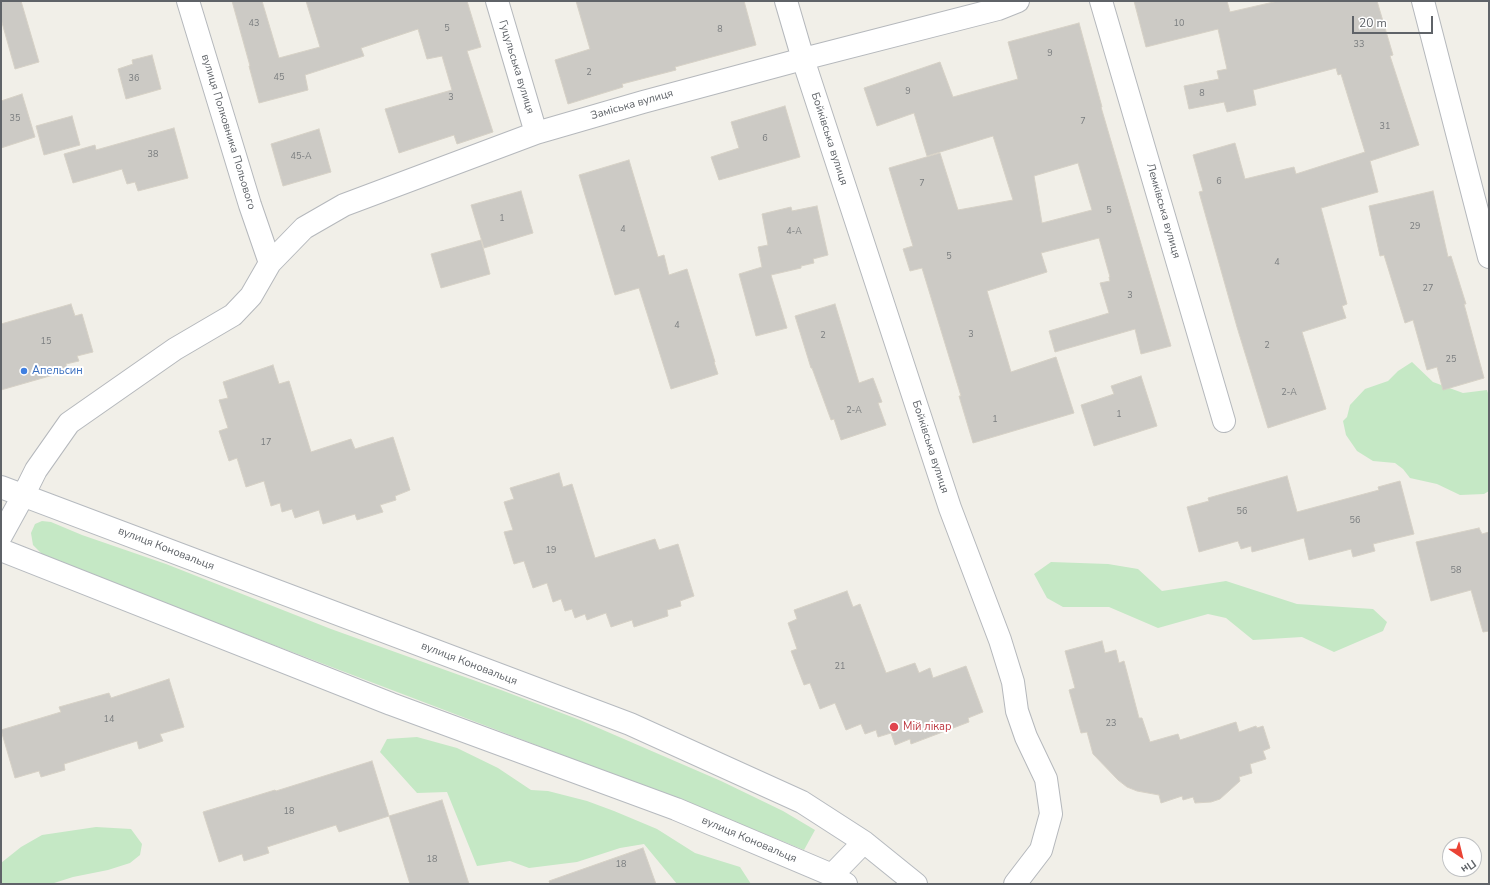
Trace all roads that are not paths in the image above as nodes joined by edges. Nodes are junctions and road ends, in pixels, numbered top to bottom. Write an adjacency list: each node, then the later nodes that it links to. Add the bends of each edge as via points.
1 (188, 1): 10 (street, вулиця Полковника Польового)
2 (497, 1): 8 (street, Гуцульська вулиця)
3 (786, 1): 7 (street, Бойківська вулиця)
4 (1018, 1): 7 (street, Заміська вулиця, via 998,9)
5 (1101, 1): 11 (street, Лемківська вулиця)
6 (1423, 1): 9 (street)
7 (803, 59): 8 (street, Заміська вулиця); 19 (street, Бойківська вулиця, via 950,508 1000,640 1013,682 1017,711 1046,779 1051,814 1041,850)
8 (536, 133): 10 (street, Заміська вулиця, via 344,205 304,228)
9 (1489, 258)
10 (270, 263): 13 (street, Заміська вулиця, via 251,296 233,315 175,349 69,423 36,470)
11 (1224, 421)
12 (1, 487): 13 (street, вулиця Коновальця)
13 (23, 496): 14 (street, Заміська вулиця); 16 (street, вулиця Коновальця, via 630,724 802,802)
14 (1, 536)
15 (1, 550): 17 (street, вулиця Коновальця, via 391,704 676,809)
16 (864, 842): 17 (street); 18 (street, вулиця Коновальця)
17 (839, 880)
18 (916, 884)
19 (1015, 884)

